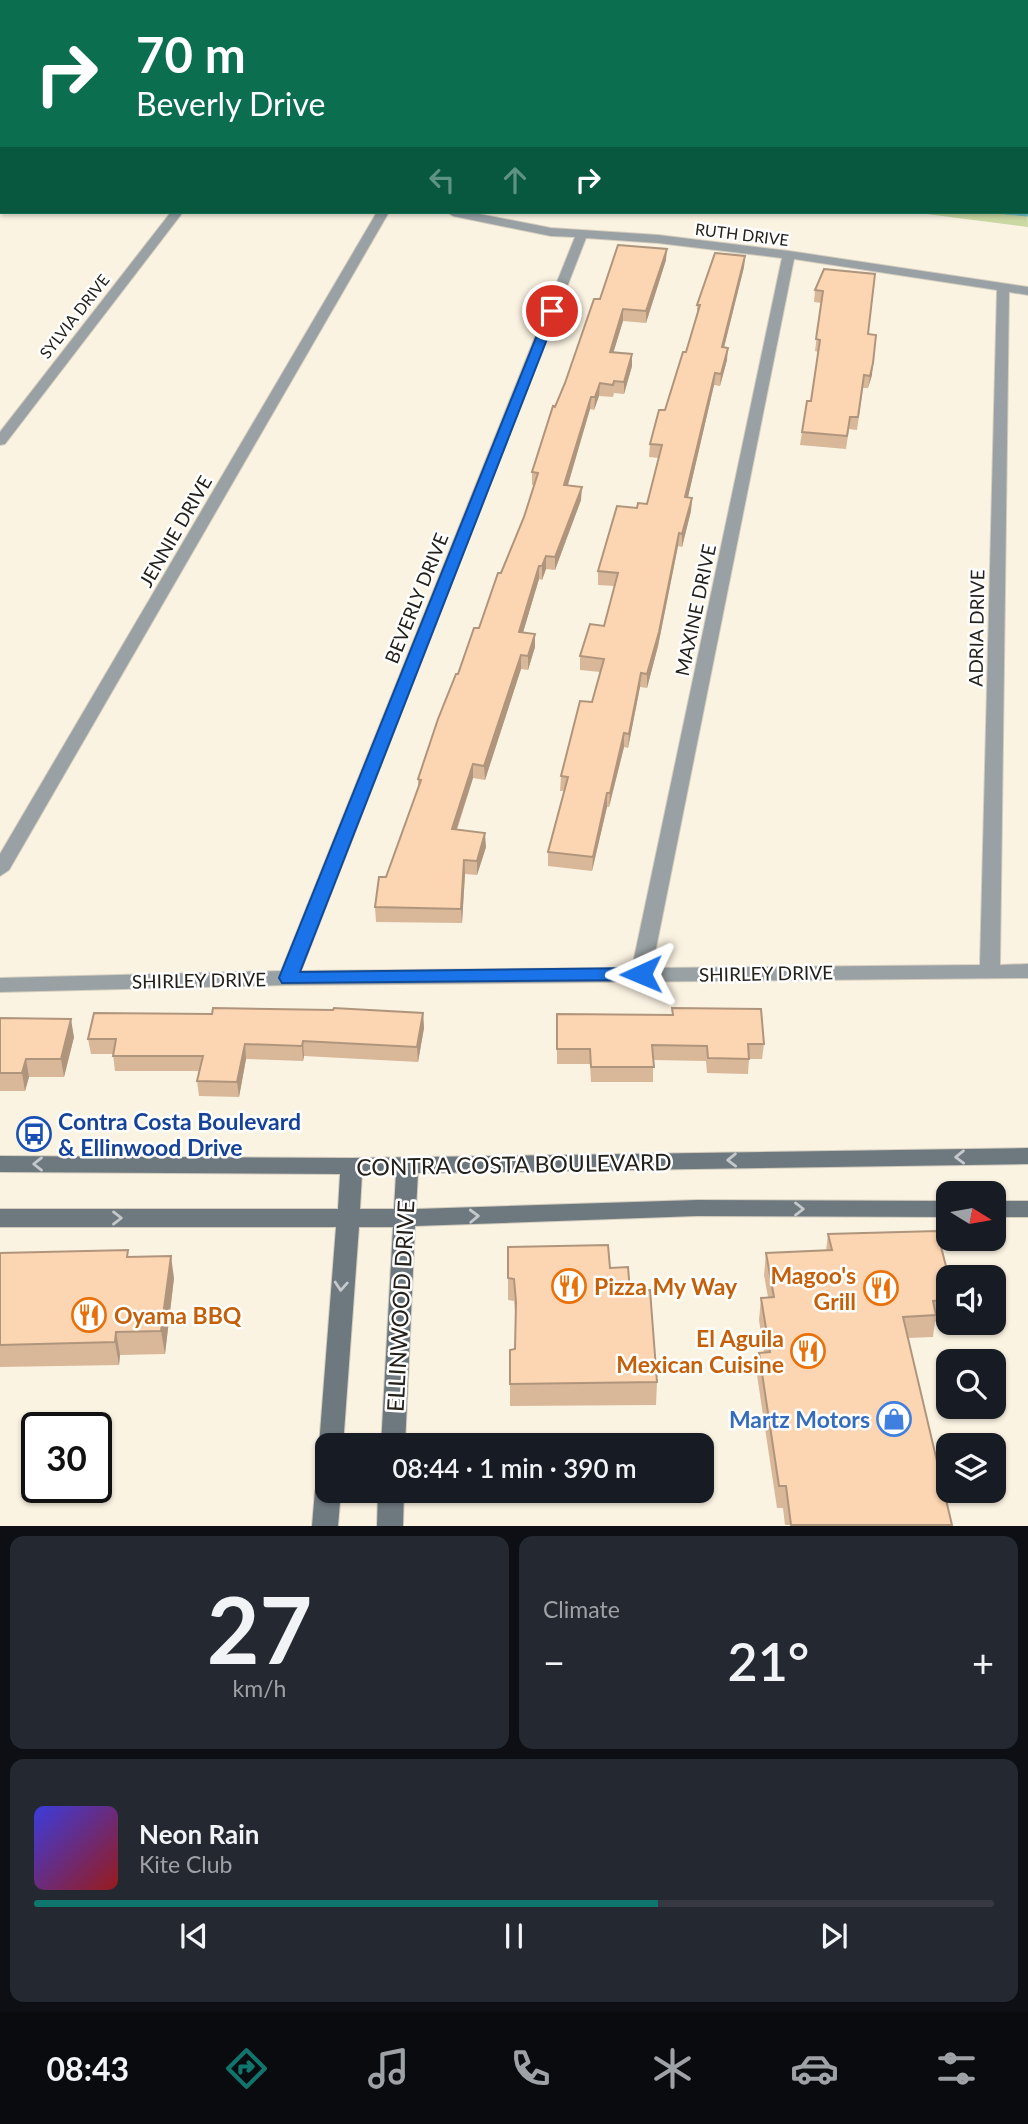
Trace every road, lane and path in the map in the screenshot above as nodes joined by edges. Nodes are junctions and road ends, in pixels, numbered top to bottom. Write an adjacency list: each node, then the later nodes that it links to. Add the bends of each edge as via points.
1 (175, 214): 8 (street, SYLVIA DRIVE)
2 (382, 214): 9 (street, JENNIE DRIVE)
3 (462, 214): 4 (street, RUTH DRIVE)
4 (582, 234): 5 (street, RUTH DRIVE); 13 (street, BEVERLY DRIVE)
5 (789, 255): 6 (street, RUTH DRIVE); 12 (street, MAXINE DRIVE)
6 (1003, 287): 7 (street, RUTH DRIVE); 10 (street, ADRIA DRIVE)
7 (1028, 290)
8 (0, 441)
9 (0, 870)
10 (990, 971): 11 (street, SHIRLEY DRIVE); 12 (street, SHIRLEY DRIVE)
11 (1028, 971)
12 (641, 974): 13 (street, SHIRLEY DRIVE)
13 (288, 978): 14 (street, SHIRLEY DRIVE)
14 (0, 985)
15 (1028, 1156): 18 (main road, CONTRA COSTA BOULEVARD, one-way to 18)
16 (0, 1164): 17 (main road, CONTRA COSTA BOULEVARD, one-way to 16)
17 (352, 1166): 18 (main road, CONTRA COSTA BOULEVARD); 23 (main road)
18 (407, 1166): 24 (main road, ELLINWOOD DRIVE)
19 (936, 1209): 24 (main road, one-way to 19, via 697,1208)
20 (1006, 1209): 21 (main road)
21 (1028, 1209)
22 (0, 1218): 23 (main road, one-way to 23)
23 (346, 1218): 24 (main road); 25 (main road, one-way to 25)
24 (406, 1218): 26 (main road, ELLINWOOD DRIVE)
25 (332, 1433)
26 (394, 1433)
27 (327, 1503): 29 (main road)
28 (391, 1503): 30 (main road)
29 (325, 1525)
30 (390, 1525)

